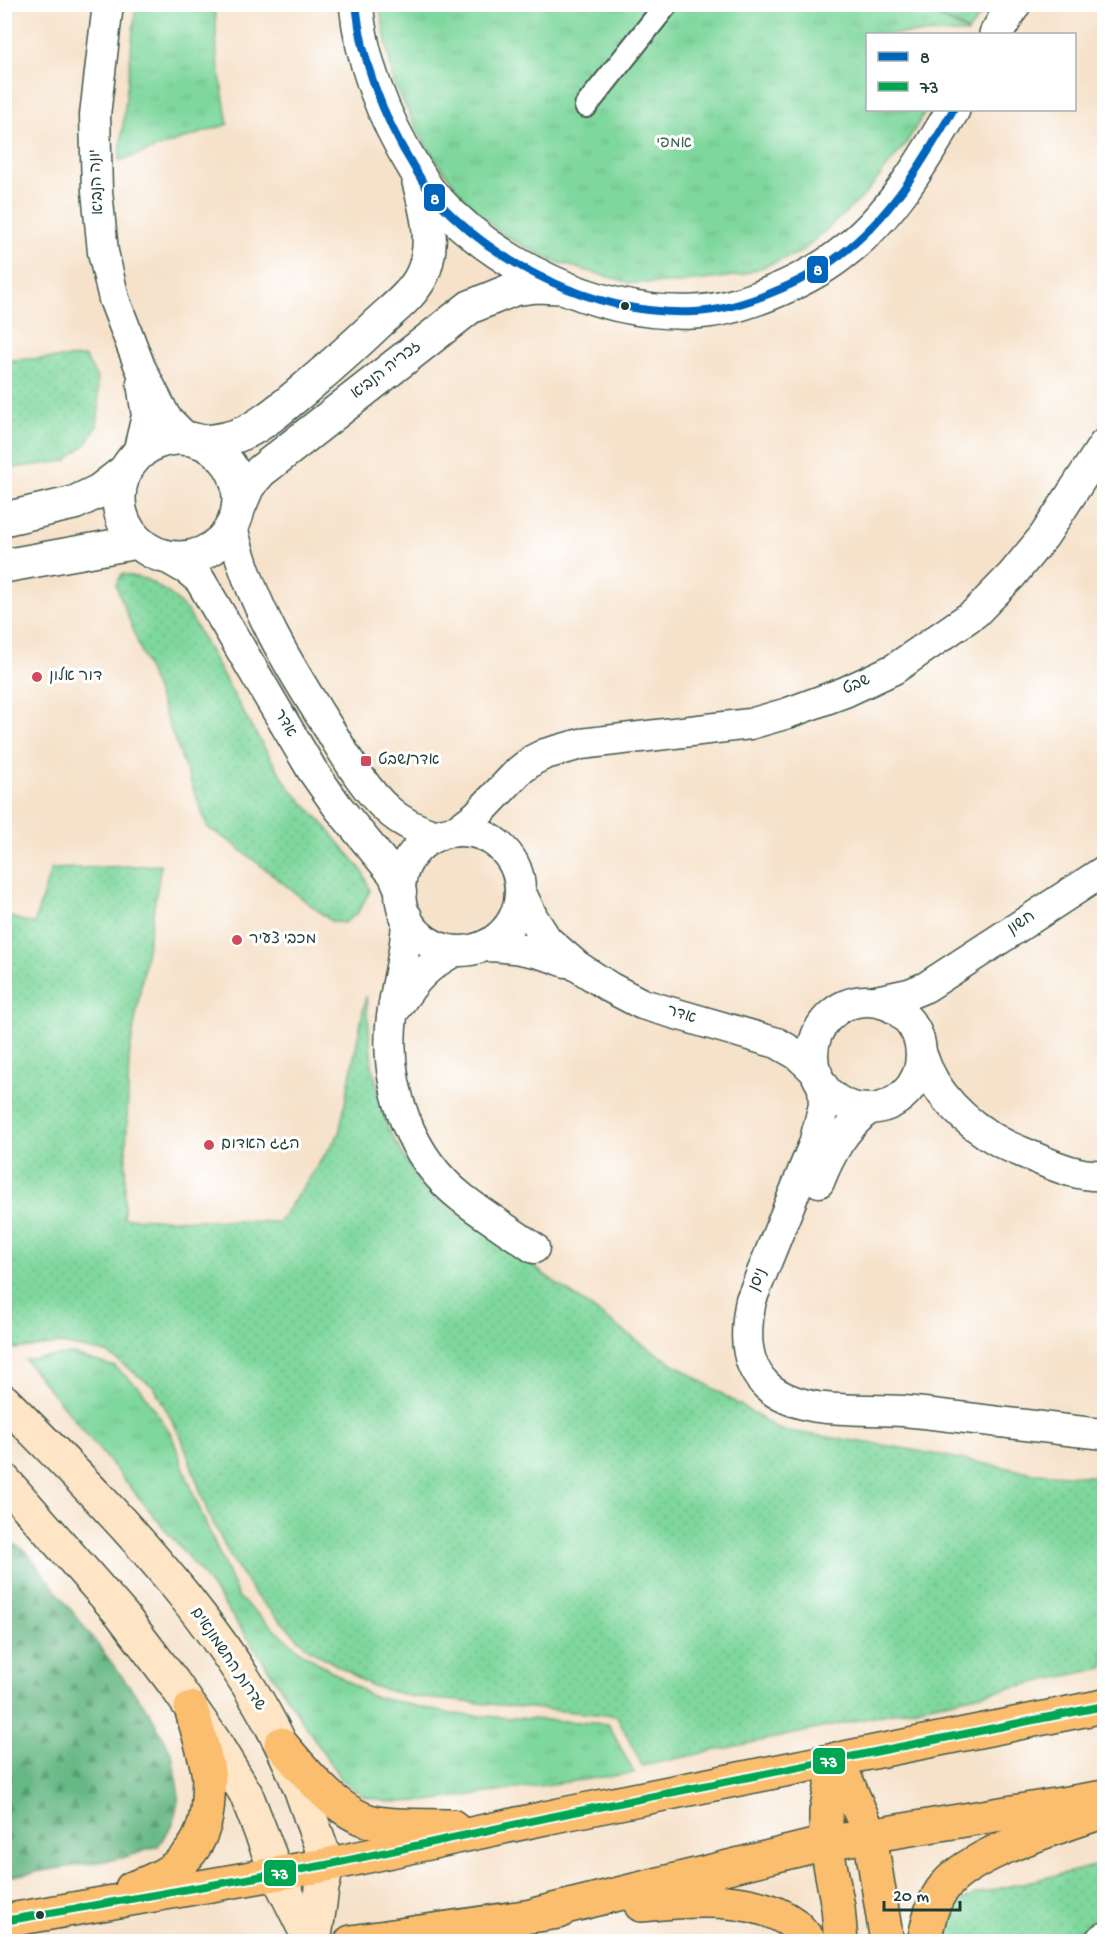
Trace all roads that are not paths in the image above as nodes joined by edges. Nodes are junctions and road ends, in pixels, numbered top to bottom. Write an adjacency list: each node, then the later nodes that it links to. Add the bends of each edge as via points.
1 (108, 4): 10 (street, יונה הנביא, via 96,115 96,190 103,252 114,299)
2 (356, 4): 8 (street, via 363,49 375,87 389,122)
3 (667, 4): 6 (street)
4 (1014, 4): 5 (street)
5 (997, 33)
6 (586, 106)
7 (952, 111): 9 (street, via 893,204 871,229 840,256 806,277 766,295 696,312 632,309)
8 (417, 171): 9 (street, via 433,196 460,224 516,264); 11 (street, via 430,239 421,277 406,296 284,407 248,431 225,440)
9 (565, 287): 14 (street, זכריה הנביא, via 514,289 470,307 261,471 248,486)
10 (135, 354): 11 (street, יונה הנביא, via 166,418); 13 (street, יונה הנביא, via 147,416)
11 (194, 440): 13 (street, via 161,441); 14 (street, via 216,450 231,468 239,490)
12 (1104, 444): 19 (street, שבט, via 1044,536 1012,575 975,613 894,669 845,692 750,724 581,744 545,754)
13 (132, 462): 15 (street, via 99,491 74,503); 16 (street, via 120,485 120,508)
14 (236, 516): 17 (street, via 225,537 205,553); 20 (street, via 243,567 268,625 342,750 386,810 409,825)
15 (4, 519)
16 (137, 542): 17 (street); 18 (street)
17 (167, 558): 24 (street, אדר, via 200,580 312,770 393,874)
18 (4, 566)
19 (519, 771): 20 (street, שבט, via 476,816); 21 (street, via 503,814)
20 (446, 833): 21 (street, via 470,832 488,838); 24 (street, via 419,848 406,865 402,879)
21 (512, 861): 23 (street)
22 (1104, 871): 28 (street, חשון)
23 (520, 891): 25 (street, via 506,929); 27 (street, אדר, via 547,940)
24 (404, 905): 26 (street, via 415,930 426,940); 30 (street, via 407,937)
25 (484, 946): 26 (street); 27 (street, אדר, via 528,949)
26 (455, 951): 30 (street, via 423,971)
27 (577, 966): 32 (street, אדר, via 642,1004)
28 (941, 978): 29 (street, חשון, via 909,994); 33 (street, חשון, via 928,996)
29 (876, 1001): 31 (street, via 845,1005); 33 (street, via 888,1004 907,1018)
30 (393, 1014): 38 (street, via 390,1059 396,1091 419,1150 460,1197)
31 (825, 1021): 32 (street, אדר, via 798,1032); 34 (street, via 814,1044 813,1057)
32 (758, 1037): 34 (street, אדר, via 798,1055)
33 (919, 1045): 35 (street, via 920,1068 909,1090); 36 (street, via 928,1074)
34 (820, 1079): 35 (street, via 826,1091 843,1103 862,1109); 40 (street, ניסן, via 824,1105 814,1144 751,1300 747,1347 754,1369 779,1395 817,1407)
35 (879, 1107): 36 (street, via 918,1105); 40 (street, ניסן, via 856,1118 825,1166 773,1294 766,1324 766,1344 773,1366 783,1380 799,1391)
36 (963, 1117): 37 (street, via 1000,1142 1059,1168)
37 (1104, 1175)
38 (534, 1248)
39 (4, 1401): 47 (main road, שדרות החשמונאים, via 74,1471 208,1625)
40 (856, 1409): 41 (street, ניסן)
41 (1104, 1434)
42 (4, 1480): 44 (main road, שדרות החשמונאים)
43 (4, 1502): 44 (street)
44 (36, 1517): 46 (main road, שדרות החשמונאים, via 122,1615)
45 (1104, 1706): 48 (main road)
46 (191, 1708): 55 (main road, שדרות החשמונאים, via 246,1794); 56 (main road, via 209,1774 208,1811 204,1830 193,1850 182,1863 146,1884)
47 (281, 1744): 51 (main road, via 327,1794 352,1813 375,1823 451,1826); 54 (main road, שדרות החשמונאים)
48 (837, 1759): 51 (main road); 52 (main road); 53 (main road, via 826,1812)
49 (1104, 1797): 52 (main road)
50 (1104, 1811): 65 (main road, via 970,1864 940,1893)
51 (564, 1814): 54 (main road)
52 (870, 1835): 53 (main road); 64 (main road)
53 (826, 1843): 57 (main road); 63 (main road)
54 (326, 1865): 55 (main road); 60 (main road, שדרות החשמונאים)
55 (278, 1874): 56 (main road); 60 (main road, שדרות החשמונאים)
56 (58, 1912): 58 (main road)
57 (537, 1914): 61 (main road); 62 (main road, via 678,1901 742,1904 794,1924)
58 (4, 1921)
59 (1104, 1938): 66 (street)
60 (313, 1941)
61 (351, 1941)
62 (810, 1941)
63 (841, 1941)
64 (888, 1941)
65 (924, 1941)
66 (1099, 1941)

